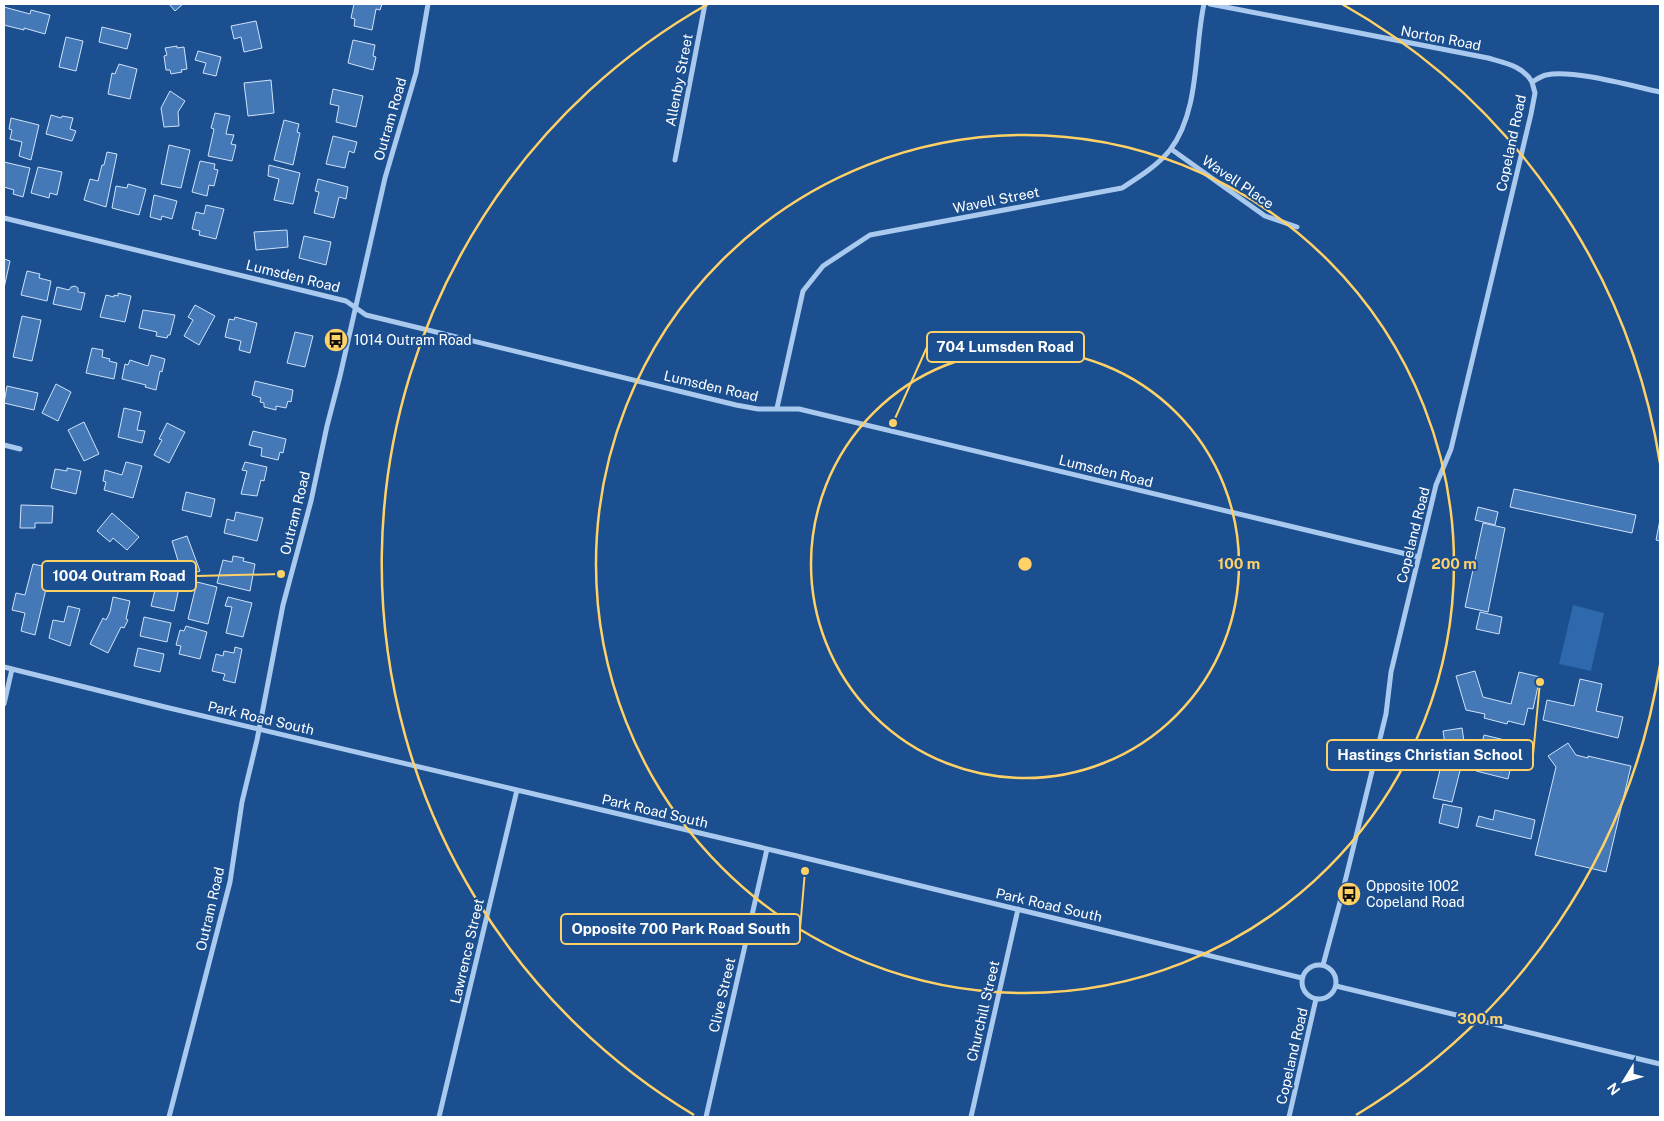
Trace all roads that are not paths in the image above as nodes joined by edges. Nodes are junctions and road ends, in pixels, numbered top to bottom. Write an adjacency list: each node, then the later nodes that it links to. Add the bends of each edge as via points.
1 (428, 4): 11 (street, Outram Road, via 416,73 385,178)
2 (705, 4): 8 (street, Allenby Street)
3 (1204, 4): 7 (street, Wavell Street, via 1190,104)
4 (1210, 4): 5 (street, Norton Road, via 1488,58 1510,64 1528,75)
5 (1532, 82): 6 (street, via 1545,75 1562,74); 15 (street, Copeland Road, via 1535,93 1529,124 1451,449 1436,485)
6 (1660, 92)
7 (1170, 149): 10 (street, Wavell Place, via 1265,216); 12 (street, Wavell Street, via 1140,177 1122,188 870,235 838,256 823,266 803,291)
8 (675, 160)
9 (4, 218): 11 (street, Lumsden Road, via 346,301)
10 (1297, 227)
11 (356, 307): 12 (street, Lumsden Road, via 366,315 736,405); 19 (street, Outram Road, via 312,501 283,605)
12 (777, 408): 15 (street, Lumsden Road, via 799,409 900,432)
13 (4, 445): 14 (street)
14 (20, 450)
15 (1419, 557): 23 (street, Copeland Road, via 1391,672 1386,714)
16 (4, 667): 17 (street, Park Road South)
17 (12, 669): 18 (street); 19 (street, Park Road South)
18 (4, 704)
19 (259, 728): 20 (street, Park Road South); 28 (street, Outram Road, via 242,802 230,882)
20 (517, 790): 21 (street, Park Road South); 29 (street, Lawrence Street)
21 (767, 850): 22 (street, Park Road South); 30 (street, Clive Street)
22 (1018, 910): 24 (street, Park Road South); 31 (street, Churchill Street)
23 (1323, 965): 24 (street, via 1310,967); 25 (street, via 1332,971)
24 (1302, 978): 26 (street, via 1306,994)
25 (1336, 986): 26 (street, via 1331,995); 27 (street)
26 (1316, 1000): 32 (street, Copeland Road)
27 (1660, 1064)
28 (169, 1117)
29 (439, 1117)
30 (706, 1117)
31 (971, 1117)
32 (1290, 1117)

